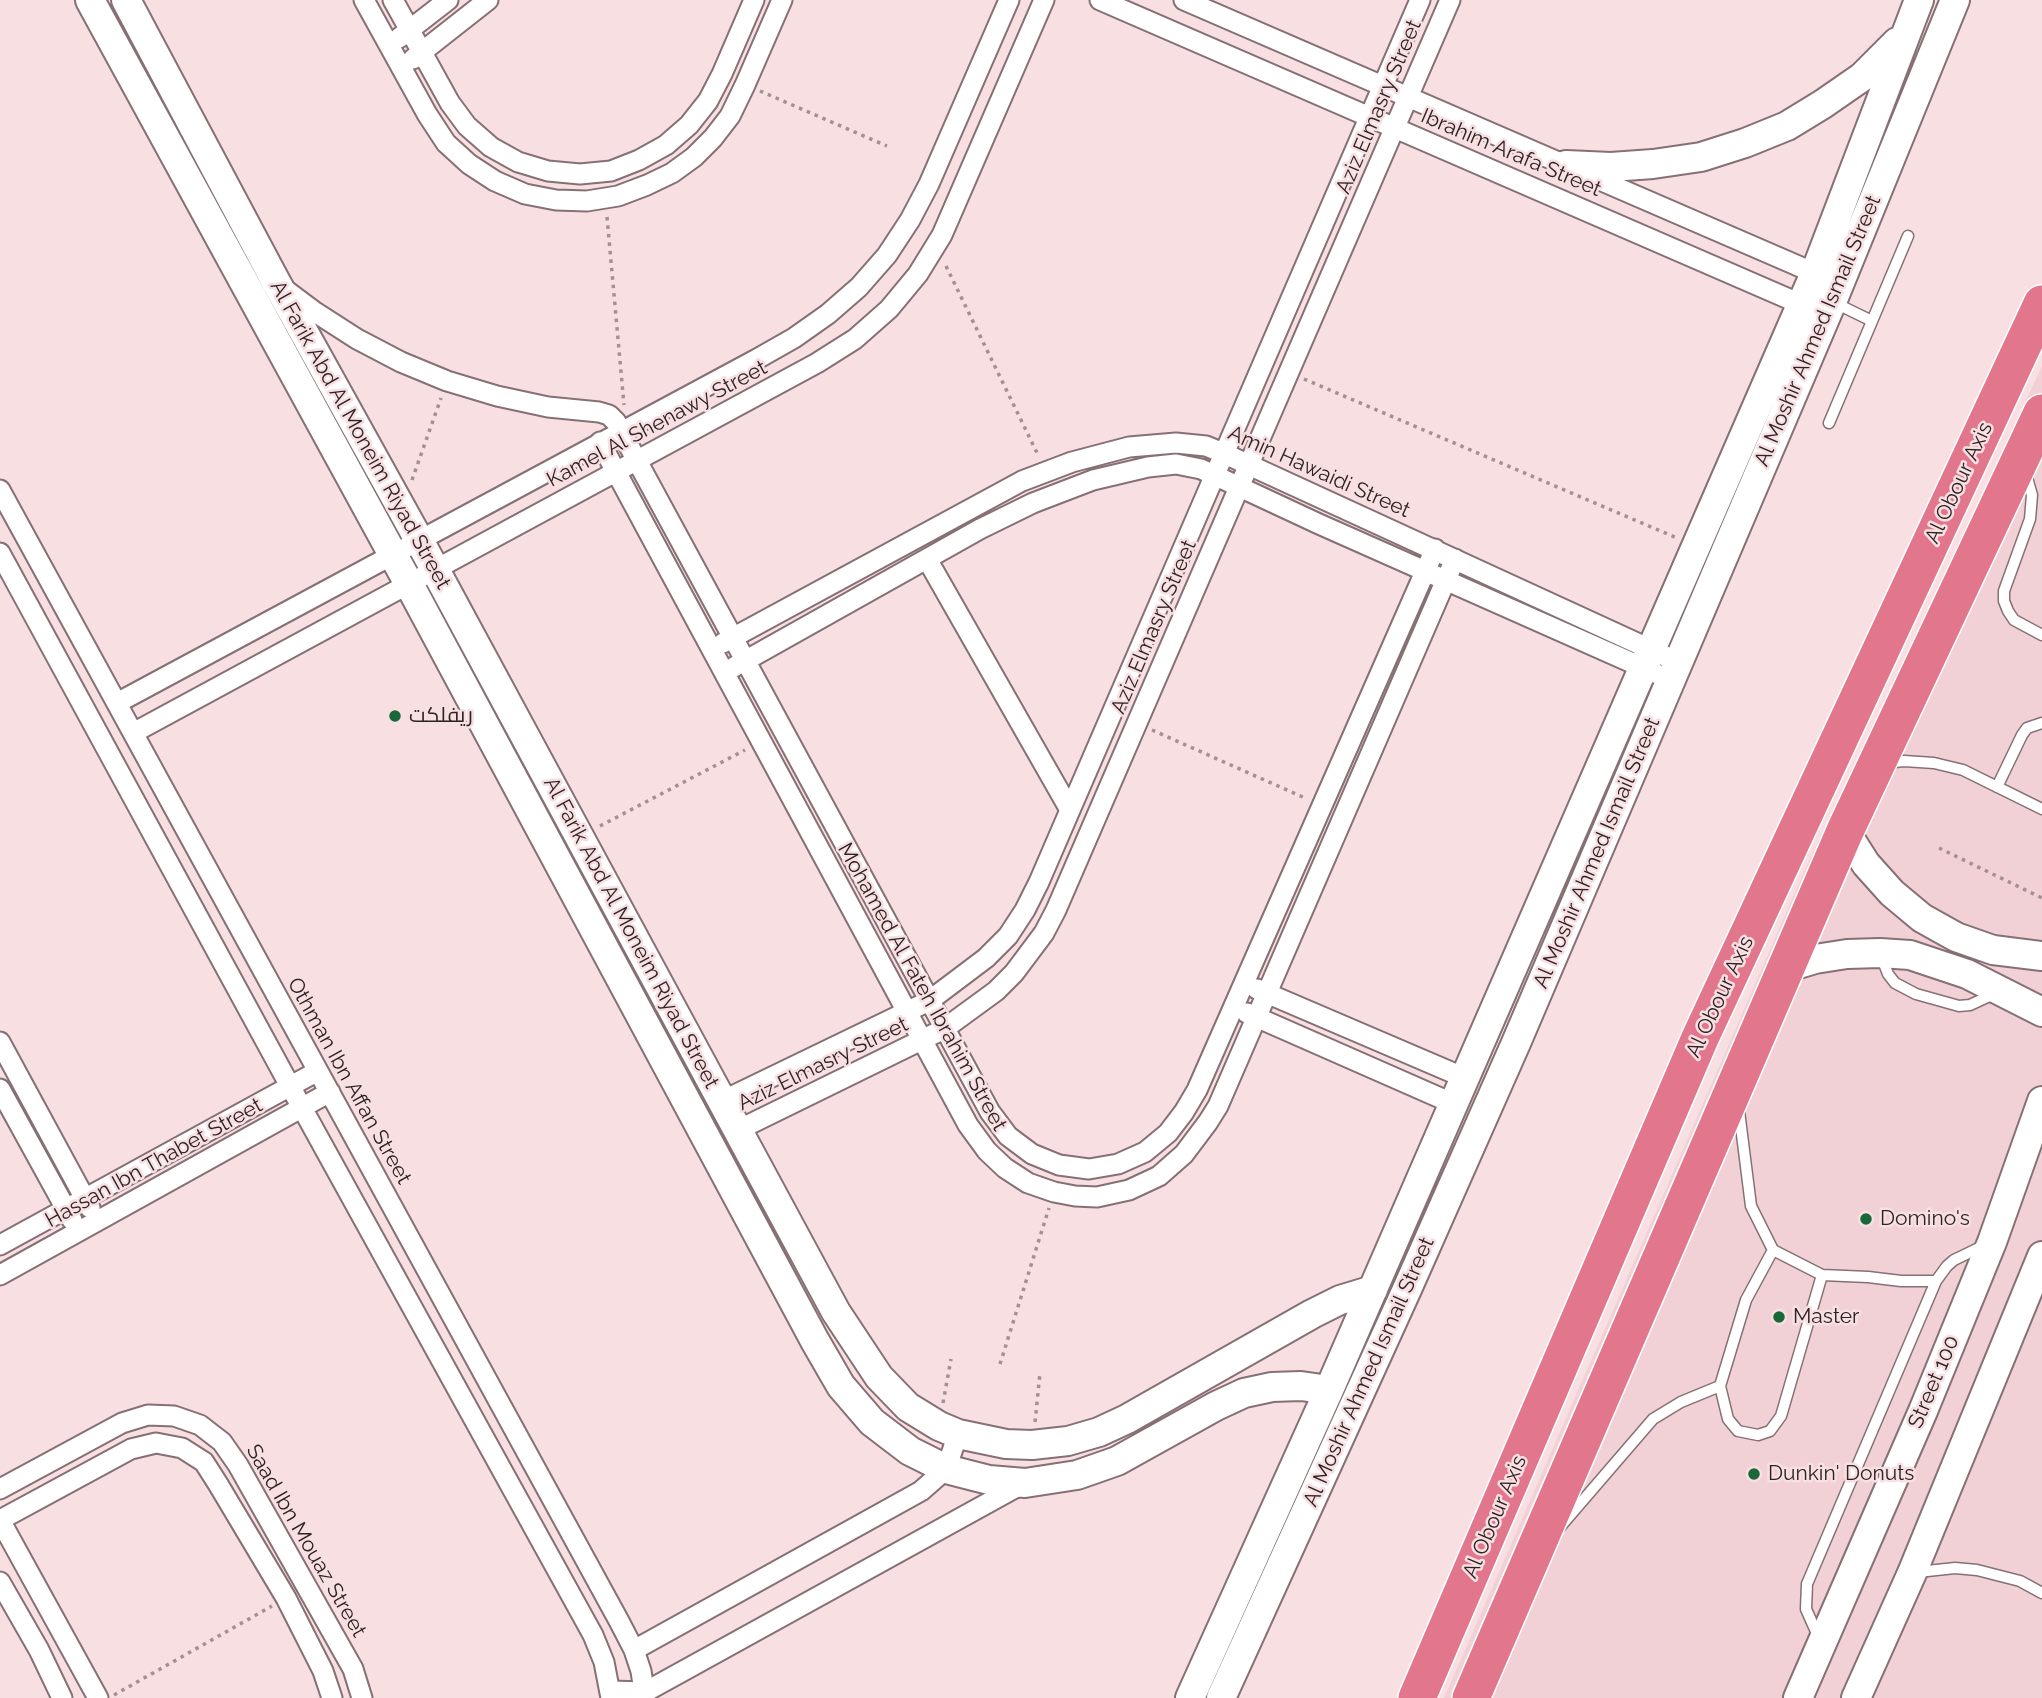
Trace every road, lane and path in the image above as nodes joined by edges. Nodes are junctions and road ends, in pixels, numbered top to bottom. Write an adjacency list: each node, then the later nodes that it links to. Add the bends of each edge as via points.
1 (90, 0): 59 (street, Al Farik Abd Al Moneim Riyad Street)
2 (126, 0): 32 (street, Al Farik Abd Al Moneim Riyad Street)
3 (364, 0): 19 (street)
4 (393, 0): 17 (street)
5 (448, 0): 17 (street)
6 (488, 0): 20 (street)
7 (754, 0): 20 (street, via 708,101 689,125 666,145 611,170 548,172 491,147 450,103)
8 (782, 0): 22 (street)
9 (1009, 0): 41 (street, Kamel Al Shenawy Street, via 923,196 887,255 859,287 794,338)
10 (1044, 0): 31 (street, Kamel Al Shenawy Street)
11 (1100, 0): 25 (street, Ibrahim Arafa Street)
12 (1184, 0): 23 (street, Ibrahim Arafa Street)
13 (1419, 0): 23 (street, Aziz Elmasry Street)
14 (1450, 0): 24 (street, Aziz Elmasry Street)
15 (1919, 0): 18 (street, Al Moshir Ahmed Ismail Street)
16 (1955, 0): 33 (street, Al Moshir Ahmed Ismail Street)
17 (409, 30): 19 (street); 20 (street)
18 (1904, 35): 28 (street, via 1862,77 1823,104 1787,126 1745,143 1701,157 1653,164); 33 (street, Al Moshir Ahmed Ismail Street)
19 (388, 46): 21 (street)
20 (422, 51): 21 (street)
21 (401, 68): 29 (street, via 446,143 495,181 555,200)
22 (745, 85): 27 (path); 29 (street, via 730,116 694,157 648,185)
23 (1382, 86): 24 (street, Ibrahim Arafa Street); 25 (street, Aziz Elmasry Street)
24 (1408, 97): 26 (street, Aziz Elmasry Street); 28 (street, Ibrahim Arafa Street)
25 (1369, 116): 26 (street, Ibrahim Arafa Street); 43 (street, Aziz Elmasry Street)
26 (1395, 128): 34 (street, Ibrahim Arafa Street); 37 (street, Aziz Elmasry Street)
27 (887, 146)
28 (1566, 165): 33 (street, Ibrahim Arafa Street)
29 (605, 198): 41 (path)
30 (1908, 236): 36 (lane)
31 (936, 245): 44 (street, Kamel Al Shenawy Street, via 889,309 855,339); 47 (path)
32 (276, 282): 38 (street, via 357,339); 53 (street, Al Farik Abd Al Moneim Riyad Street)
33 (1828, 294): 34 (street, Al Moshir Ahmed Ismail Street); 36 (lane); 73 (street, Al Moshir Ahmed Ismail Street)
34 (1801, 304): 56 (street, Al Moshir Ahmed Ismail Street)
35 (2042, 304): 155 (highway, Al Obour Axis, via 1700,1038)
36 (1872, 321): 40 (lane)
37 (1289, 373): 46 (street, Aziz Elmasry Street); 56 (path)
38 (447, 381): 41 (street, via 548,407 600,412); 53 (path)
39 (2042, 413): 45 (highway)
40 (1829, 423)
41 (624, 430): 42 (street, Kamel Al Shenawy Street); 44 (street, Mohamed Al Fateh Ibrahim Street)
42 (600, 442): 48 (street, Mohamed Al Fateh Ibrahim Street); 55 (street, Kamel Al Shenawy Street)
43 (1223, 453): 46 (street, Amin Hawaidi Street); 47 (street, Amin Hawaidi Street, via 1191,444 1139,446); 49 (street, Aziz Elmasry Street)
44 (637, 461): 48 (street, Kamel Al Shenawy Street); 67 (street, Mohamed Al Fateh Ibrahim Street)
45 (2020, 461): 66 (lane, via 2030,483 2032,507 2004,601 2014,620); 80 (highway)
46 (1250, 464): 50 (street, Aziz Elmasry Street); 52 (street, Amin Hawaidi Street)
47 (1046, 471): 67 (street, Amin Hawaidi Street, via 984,500)
48 (616, 472): 62 (street, Kamel Al Shenawy Street); 68 (street, Mohamed Al Fateh Ibrahim Street)
49 (1213, 474): 50 (street, Amin Hawaidi Street); 60 (street, Amin Hawaidi Street, via 1189,466 1163,465 1093,480 1033,503); 84 (street, Aziz Elmasry Street)
50 (1240, 487): 54 (street, Amin Hawaidi Street); 76 (street, Aziz Elmasry Street)
51 (0, 490): 75 (street, Othman Ibn Affan Street)
52 (1330, 501): 54 (street); 57 (street, Amin Hawaidi Street)
53 (401, 508): 55 (street, Al Farik Abd Al Moneim Riyad Street)
54 (1319, 524): 63 (street, Amin Hawaidi Street)
55 (419, 540): 59 (street, Kamel Al Shenawy Street); 62 (street, Al Farik Abd Al Moneim Riyad Street)
56 (1697, 546): 71 (street, Al Moshir Ahmed Ismail Street)
57 (1435, 550): 61 (street, Amin Hawaidi Street); 63 (street, Mohamed Al Fateh Ibrahim Street)
58 (0, 553): 105 (street)
59 (393, 554): 65 (street, Al Farik Abd Al Moneim Riyad Street); 75 (street, Kamel Al Shenawy Street)
60 (927, 559): 72 (street, Amin Hawaidi Street); 84 (street)
61 (1455, 559): 64 (street, Mohamed Al Fateh Ibrahim Street); 71 (street, Amin Hawaidi Street)
62 (435, 570): 65 (street, Kamel Al Shenawy Street); 86 (street, Al Farik Abd Al Moneim Riyad Street)
63 (1425, 571): 64 (street, Amin Hawaidi Street); 69 (street, Mohamed Al Fateh Ibrahim Street)
64 (1446, 580): 70 (street, Mohamed Al Fateh Ibrahim Street); 71 (street, Amin Hawaidi Street)
65 (409, 584): 78 (street, Kamel Al Shenawy Street); 134 (street, Al Farik Abd Al Moneim Riyad Street, via 841,1385 872,1422 910,1451)
66 (2042, 635)
67 (733, 638): 68 (street, Amin Hawaidi Street); 72 (street, Mohamed Al Fateh Ibrahim Street)
68 (712, 649): 74 (street, Mohamed Al Fateh Ibrahim Street)
69 (1391, 649): 70 (street); 82 (street, Mohamed Al Fateh Ibrahim Street)
70 (1412, 659): 92 (street, Mohamed Al Fateh Ibrahim Street)
71 (1648, 659): 73 (street, Amin Hawaidi Street); 107 (street, Al Moshir Ahmed Ismail Street)
72 (745, 661): 74 (street, Amin Hawaidi Street); 93 (street, Mohamed Al Fateh Ibrahim Street)
73 (1674, 671): 154 (street, Al Moshir Ahmed Ismail Street, via 1463,1166)
74 (724, 673): 79 (street, Mohamed Al Fateh Ibrahim Street)
75 (117, 703): 78 (street, Othman Ibn Affan Street)
76 (1138, 723): 82 (path); 98 (street, Aziz Elmasry Street, via 1044,933 996,991)
77 (2042, 723): 81 (lane, via 2022,735)
78 (133, 733): 103 (street, Othman Ibn Affan Street)
79 (762, 741): 86 (path); 96 (street, Mohamed Al Fateh Ibrahim Street)
80 (1875, 765): 81 (lane, via 1934,763 1963,770); 85 (highway)
81 (1997, 787): 83 (lane)
82 (1322, 806): 91 (street, Mohamed Al Fateh Ibrahim Street)
83 (2042, 809)
84 (1070, 810): 93 (street, Aziz Elmasry Street, via 1035,892 1008,936)
85 (1845, 831): 89 (street, via 1892,894 1922,918 1993,950); 90 (highway)
86 (579, 836): 109 (street, Al Farik Abd Al Moneim Riyad Street)
87 (1939, 848): 88 (path)
88 (2042, 898)
89 (2042, 956)
90 (1784, 968): 95 (street, via 1847,954 1910,955 1967,974); 104 (highway)
91 (1243, 984): 92 (street); 94 (street, Mohamed Al Fateh Ibrahim Street)
92 (1266, 993): 97 (street, Mohamed Al Fateh Ibrahim Street); 99 (street)
93 (929, 1001): 96 (street, Aziz Elmasry Street); 98 (street, Mohamed Al Fateh Ibrahim Street)
94 (1233, 1007): 97 (street); 98 (street, Mohamed Al Fateh Ibrahim Street, via 1197,1090 1168,1133 1145,1152 1118,1164 1089,1169 1059,1165 1032,1154 1008,1136)
95 (2042, 1012)
96 (908, 1013): 100 (street, Mohamed Al Fateh Ibrahim Street); 109 (street, Aziz Elmasry Street)
97 (1256, 1017): 102 (street); 113 (street, Mohamed Al Fateh Ibrahim Street, via 1218,1106 1184,1154 1158,1176 1129,1190 1097,1197)
98 (944, 1029): 100 (street, Aziz Elmasry Street)
99 (1371, 1038): 102 (street); 107 (street)
100 (923, 1041): 112 (street, Aziz Elmasry Street); 113 (street, Mohamed Al Fateh Ibrahim Street, via 987,1151 1028,1183)
101 (0, 1042): 114 (street)
102 (1360, 1062): 107 (street)
103 (318, 1071): 105 (street, Hassan Ibn Thabet Street); 108 (street, Othman Ibn Affan Street)
104 (1737, 1079): 120 (lane, via 1751,1206); 139 (highway)
105 (290, 1086): 111 (street); 114 (street, Hassan Ibn Thabet Street)
106 (0, 1089): 115 (street)
107 (1460, 1091): 125 (street, Al Moshir Ahmed Ismail Street)
108 (330, 1092): 111 (street, Hassan Ibn Thabet Street); 145 (street, Othman Ibn Affan Street)
109 (722, 1101): 112 (street, Al Farik Abd Al Moneim Riyad Street)
110 (2042, 1101): 118 (street, Street 100)
111 (302, 1108): 116 (street, Hassan Ibn Thabet Street); 146 (street, via 593,1635)
112 (738, 1130): 131 (street, Al Farik Abd Al Moneim Riyad Street, via 836,1312 879,1377 908,1407)
113 (1054, 1192): 127 (path)
114 (85, 1198): 115 (street, Hassan Ibn Thabet Street); 116 (street)
115 (66, 1209): 117 (street); 119 (street, Hassan Ibn Thabet Street)
116 (97, 1221): 117 (street, Hassan Ibn Thabet Street)
117 (78, 1231): 122 (street, Hassan Ibn Thabet Street)
118 (1992, 1242): 124 (lane, via 1954,1261); 144 (street, Street 100)
119 (0, 1245)
120 (1773, 1250): 123 (lane); 129 (lane, via 1746,1300)
121 (2042, 1256): 140 (street)
122 (0, 1275)
123 (1822, 1275): 124 (lane); 129 (lane, via 1781,1416 1770,1432 1738,1431 1728,1419)
124 (1936, 1281): 144 (lane, via 1807,1584 1806,1609)
125 (1373, 1290): 130 (street, Al Moshir Ahmed Ismail Street); 132 (street, Al Farik Abd Al Moneim Riyad Street, via 1311,1314 1127,1419)
126 (951, 1359): 131 (path)
127 (1000, 1364)
128 (1040, 1373): 133 (path)
129 (1720, 1387): 139 (lane, via 1653,1419)
130 (1329, 1390): 135 (street, Al Farik Abd Al Moneim Riyad Street, via 1292,1386 1244,1393 1117,1461); 153 (street, Al Moshir Ahmed Ismail Street)
131 (948, 1430): 133 (street, Al Farik Abd Al Moneim Riyad Street); 134 (street)
132 (1068, 1441): 133 (street, Al Farik Abd Al Moneim Riyad Street); 135 (street, via 1079,1453)
133 (1032, 1446)
134 (946, 1469): 136 (street, Al Farik Abd Al Moneim Riyad Street); 145 (street, via 921,1491)
135 (1077, 1475): 136 (street, Al Farik Abd Al Moneim Riyad Street)
136 (1025, 1483): 147 (street)
137 (0, 1489): 152 (street, Saad Ibn Mouaz Street, via 122,1423 148,1415 174,1416 200,1425 222,1442 238,1465 353,1669)
138 (0, 1520): 143 (street, via 131,1449 156,1443 182,1448 204,1462); 149 (street)
139 (1530, 1561): 156 (highway)
140 (1912, 1573): 142 (lane, via 1978,1570 2020,1581); 158 (street)
141 (0, 1582): 148 (street)
142 (2042, 1593)
143 (286, 1598): 150 (path); 151 (street)
144 (1821, 1643): 157 (street, Street 100)
145 (634, 1650): 147 (street, Othman Ibn Affan Street)
146 (611, 1695): 147 (street)
147 (645, 1695)
148 (62, 1698)
149 (98, 1698)
150 (109, 1698)
151 (332, 1698)
152 (362, 1698)
153 (1190, 1698)
154 (1221, 1698)
155 (1417, 1698)
156 (1471, 1698)
157 (1798, 1698)
158 (1857, 1698)

